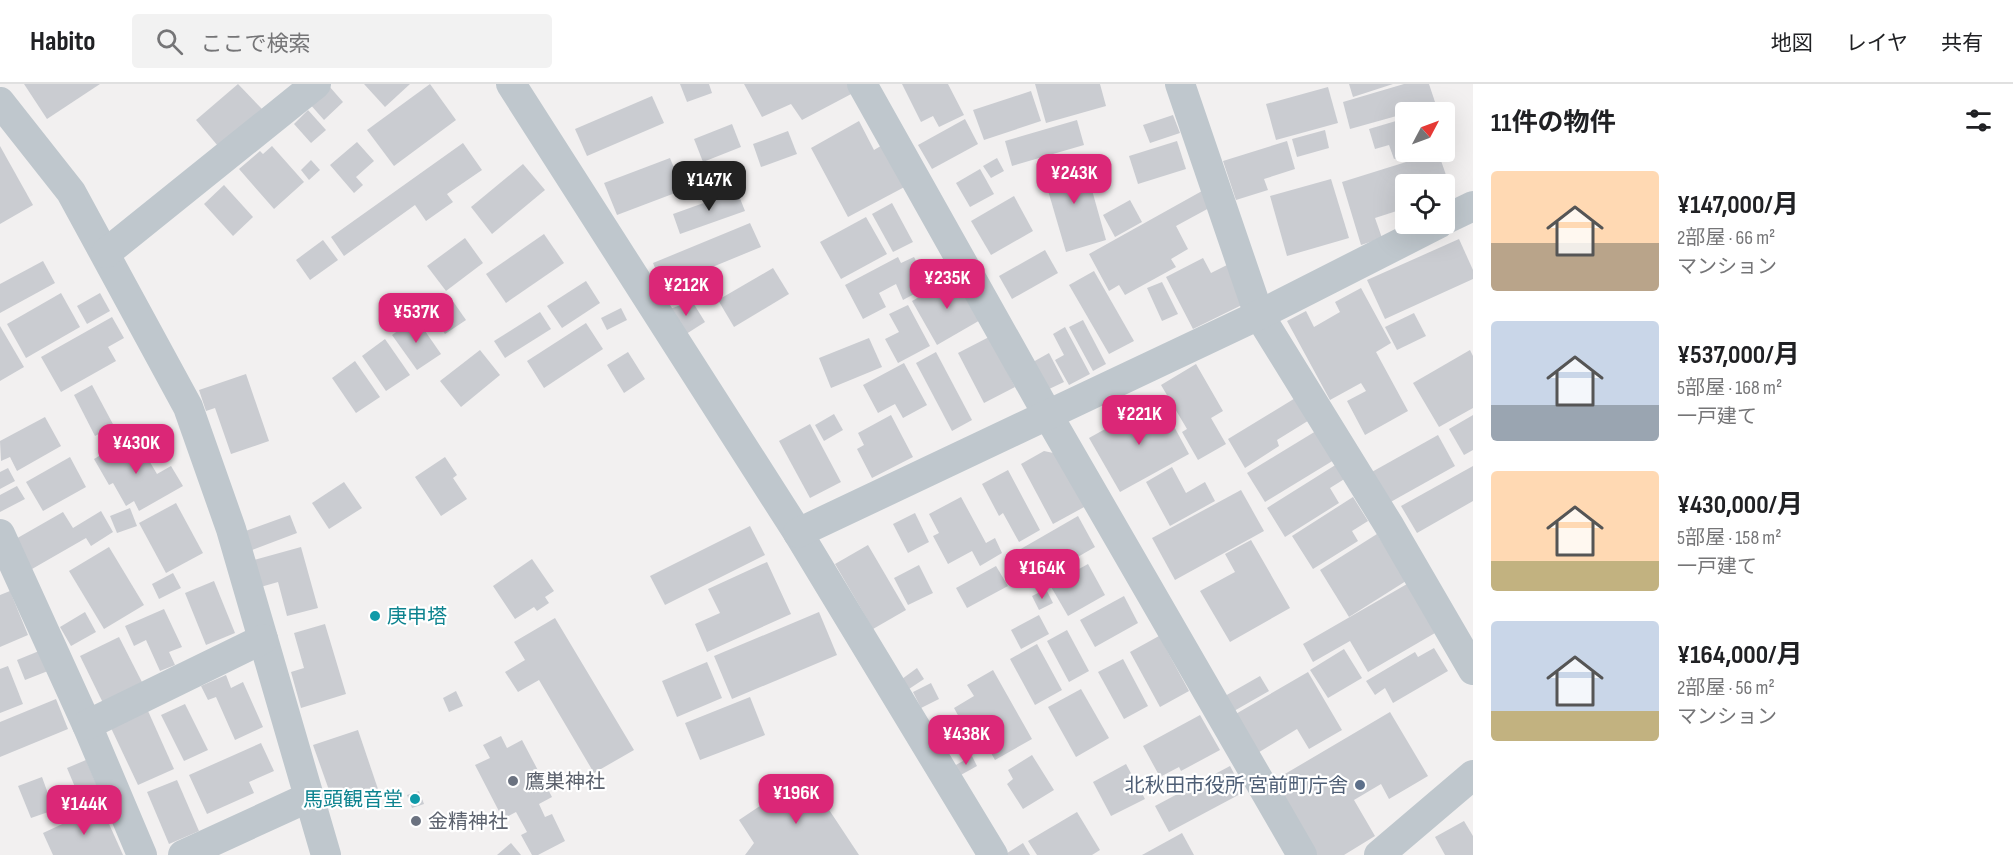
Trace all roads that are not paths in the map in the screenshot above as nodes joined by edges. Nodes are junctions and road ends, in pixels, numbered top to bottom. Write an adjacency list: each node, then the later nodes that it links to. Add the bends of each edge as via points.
1 (316, 84): 9 (street)
2 (511, 84): 12 (street)
3 (862, 84): 11 (street)
4 (1180, 84): 10 (street)
5 (0, 102): 9 (street, via 71,192)
6 (1473, 206): 7 (street)
7 (1455, 215)
8 (1418, 234): 10 (street)
9 (106, 253): 14 (street, via 188,406 231,529)
10 (1259, 315): 11 (street); 15 (street)
11 (1049, 417): 12 (street); 23 (street)
12 (798, 533): 22 (street)
13 (0, 534): 16 (street)
14 (263, 639): 16 (street); 18 (street)
15 (1473, 670)
16 (87, 725): 19 (street)
17 (1473, 775): 24 (street)
18 (307, 798): 20 (street); 21 (street)
19 (142, 855)
20 (183, 855)
21 (326, 855)
22 (993, 855)
23 (1302, 855)
24 (1379, 855)

